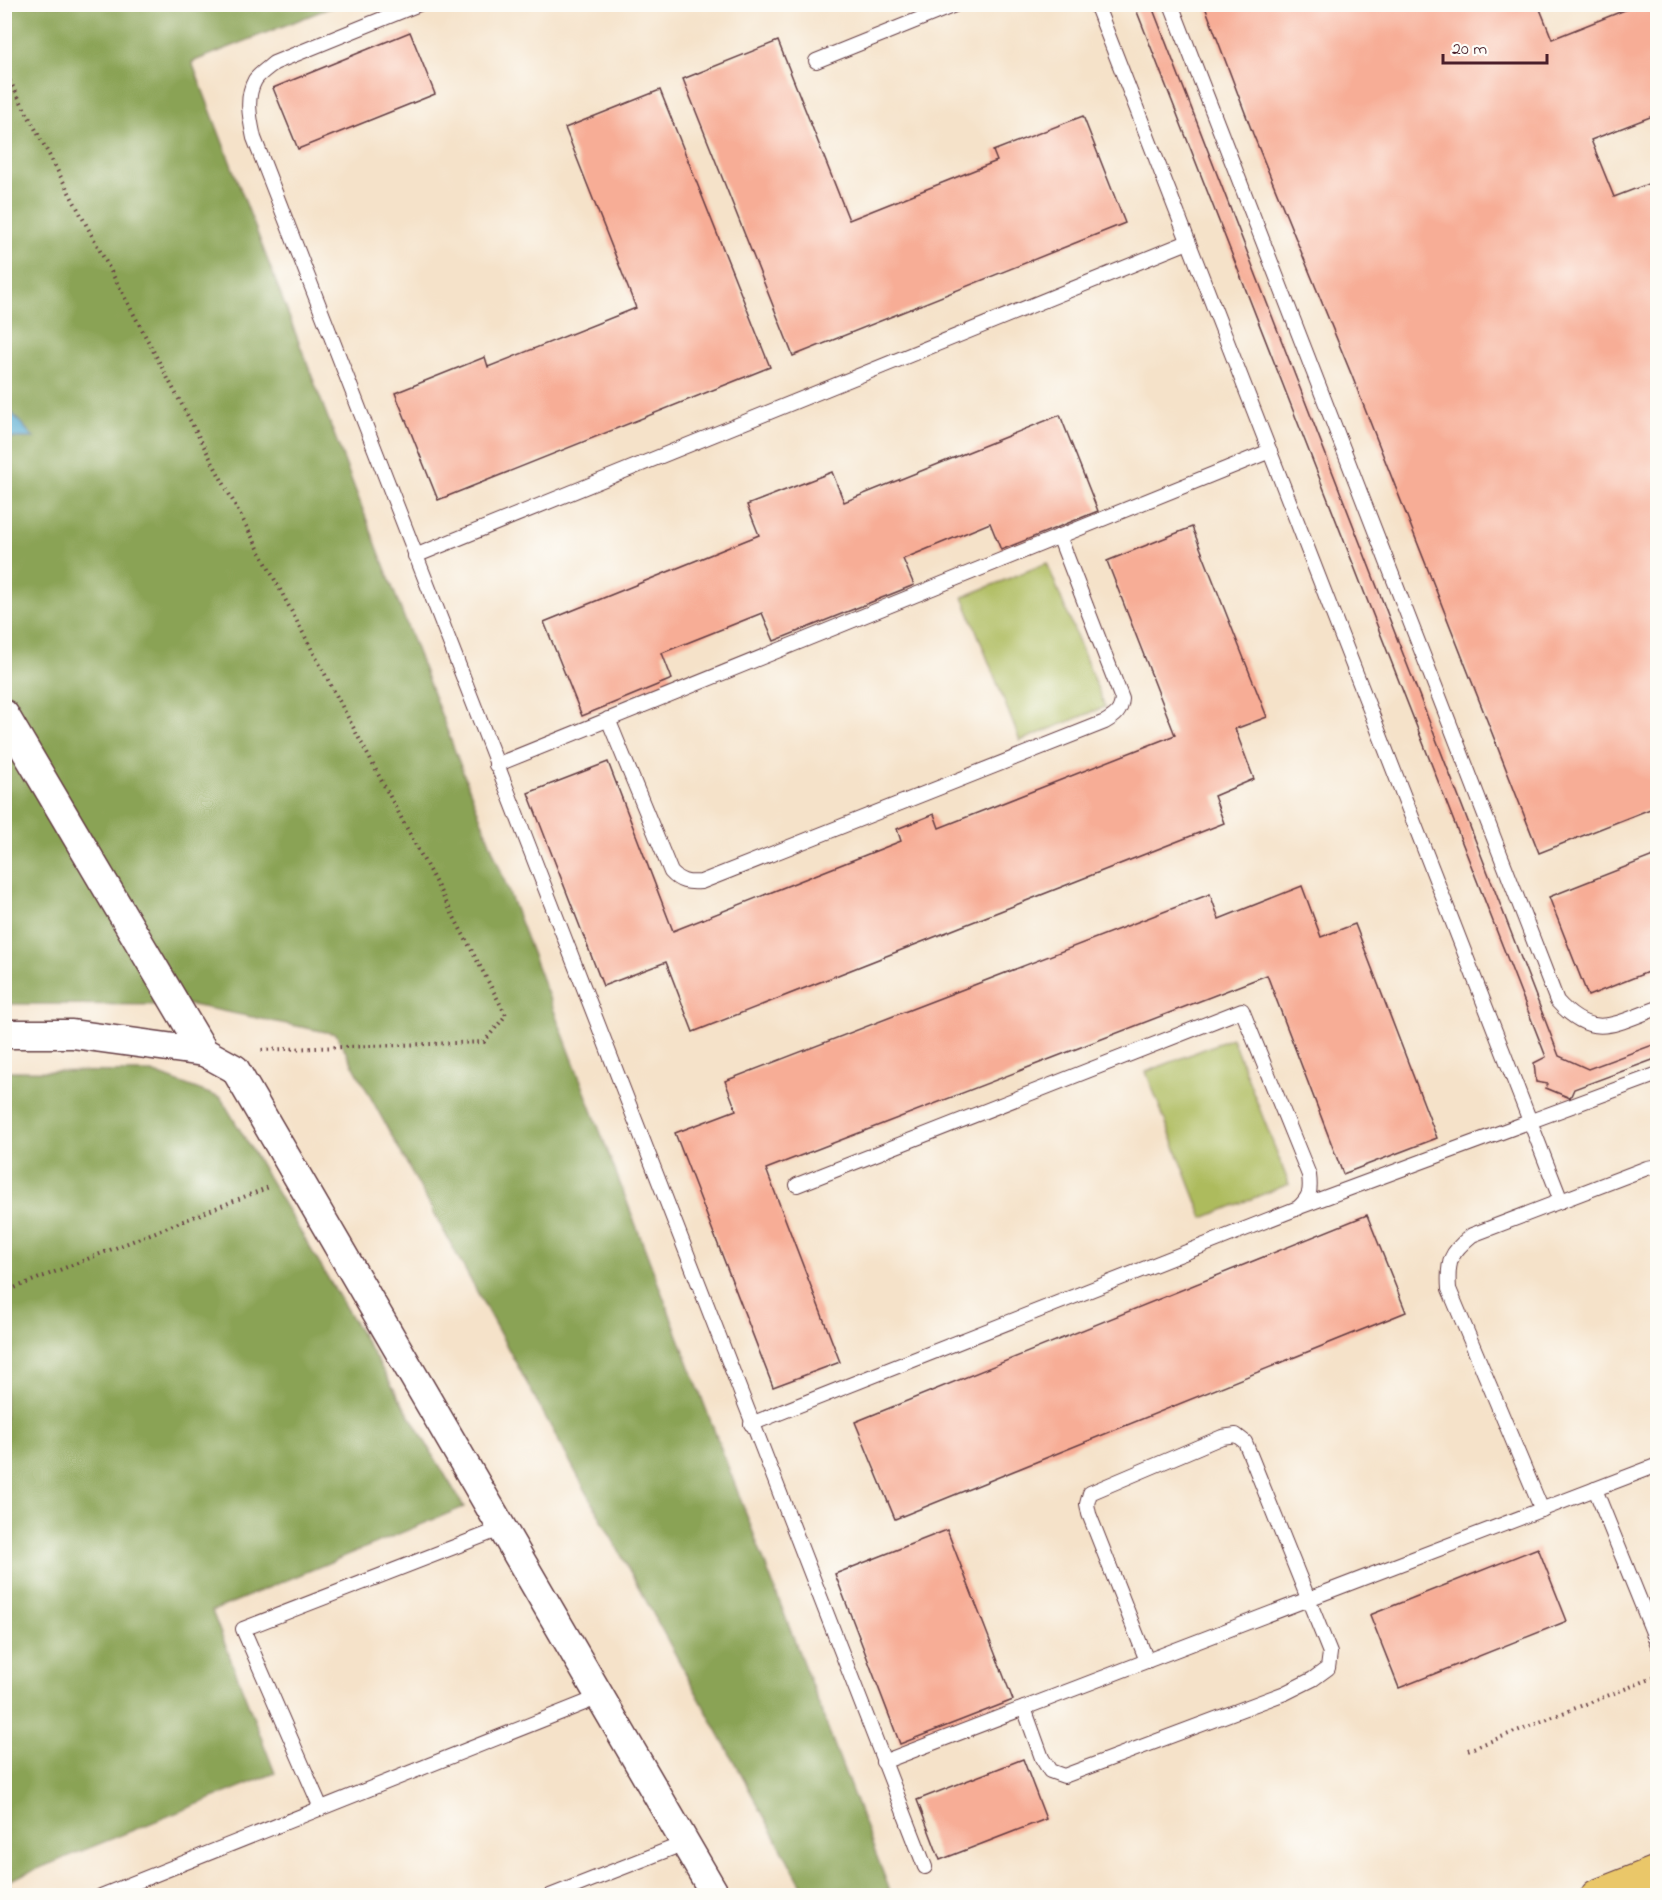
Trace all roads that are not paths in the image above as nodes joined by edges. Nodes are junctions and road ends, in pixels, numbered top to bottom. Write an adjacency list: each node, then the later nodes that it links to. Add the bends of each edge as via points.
1 (419, 4): 9 (lane, via 274,63 256,79 249,101 254,138)
2 (957, 4): 5 (lane)
3 (1096, 4): 6 (lane)
4 (1171, 4): 13 (lane, via 1557,1001 1570,1016 1599,1027)
5 (816, 61)
6 (1188, 242): 7 (lane); 9 (lane)
7 (1270, 452): 8 (lane); 17 (lane)
8 (1059, 536): 11 (lane); 11 (lane, via 1122,699 1122,707 1105,722 701,882 688,883 671,872)
9 (415, 556): 12 (lane)
10 (4, 714): 15 (street)
11 (608, 719): 12 (lane)
12 (496, 765): 22 (lane)
13 (1658, 1008)
14 (4, 1034): 15 (street, via 72,1034)
15 (204, 1052): 26 (street, via 235,1069)
16 (1658, 1074): 17 (lane)
17 (1530, 1122): 20 (lane); 21 (lane)
18 (1658, 1167): 20 (lane)
19 (797, 1185): 21 (lane, via 1242,1010 1309,1175 1309,1198)
20 (1561, 1201): 25 (lane, via 1472,1235 1461,1244 1448,1267 1449,1289)
21 (1298, 1208): 22 (lane)
22 (751, 1424): 32 (lane)
23 (1658, 1465): 24 (lane)
24 (1595, 1489): 25 (lane); 28 (lane)
25 (1542, 1510): 27 (lane)
26 (503, 1528): 30 (street); 33 (lane, via 243,1629)
27 (1309, 1599): 29 (lane); 29 (lane, via 1245,1442 1236,1436 1222,1437 1090,1493 1089,1514); 31 (lane, via 1330,1653 1328,1668 1285,1693 1064,1776 1050,1771 1042,1758)
28 (1658, 1645)
29 (1147, 1661): 31 (lane)
30 (602, 1696): 33 (lane); 34 (street)
31 (1024, 1708): 32 (lane)
32 (883, 1762): 35 (lane)
33 (321, 1808): 37 (lane)
34 (685, 1843): 38 (lane); 39 (street)
35 (925, 1867)
36 (1658, 1872): 40 (main road)
37 (101, 1896)
38 (550, 1896)
39 (716, 1896)
40 (1597, 1896)

